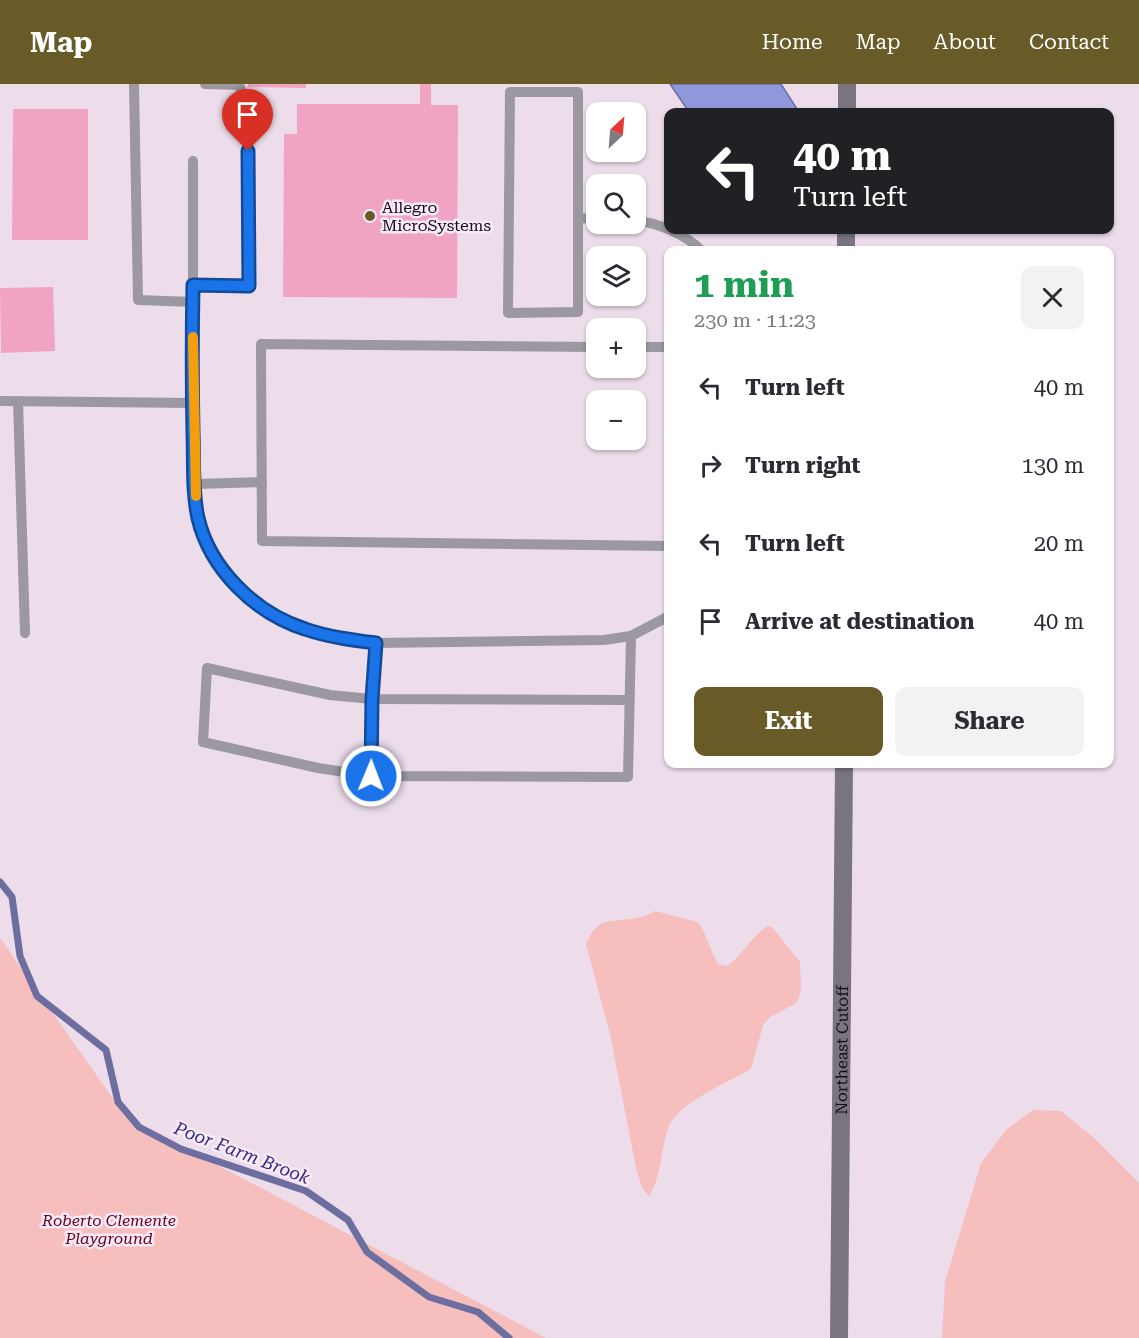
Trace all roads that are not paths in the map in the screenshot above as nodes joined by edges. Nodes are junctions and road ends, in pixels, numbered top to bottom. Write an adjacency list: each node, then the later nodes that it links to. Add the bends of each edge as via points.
1 (134, 84): 13 (lane, via 138,300)
2 (206, 84): 12 (lane, via 239,85 247,105 249,286)
3 (847, 84): 4 (main road)
4 (847, 108)
5 (193, 161): 12 (lane)
6 (578, 218): 6 (lane, via 578,92 510,92 508,313 578,312); 7 (lane)
7 (586, 218)
8 (646, 222): 9 (lane)
9 (664, 229)
10 (677, 234): 11 (lane)
11 (695, 246)
12 (193, 285): 13 (lane)
13 (193, 302): 19 (lane)
14 (586, 347): 20 (lane, via 261,344)
15 (646, 347): 16 (lane)
16 (664, 347)
17 (0, 401): 18 (lane)
18 (18, 401): 19 (lane); 24 (lane)
19 (193, 403): 21 (lane)
20 (262, 482): 21 (lane); 22 (lane, via 262,541)
21 (195, 484): 26 (lane, via 198,518 208,545 221,568 244,594 303,629)
22 (664, 546)
23 (664, 619): 25 (lane)
24 (25, 633)
25 (631, 636): 26 (lane, via 604,640); 28 (lane)
26 (376, 643): 27 (lane)
27 (372, 699): 28 (lane); 30 (lane); 30 (lane, via 330,695 207,669 203,742)
28 (630, 700): 30 (lane, via 628,777)
29 (843, 768): 31 (main road, Northeast Cutoff)
30 (371, 776)
31 (839, 1338)

